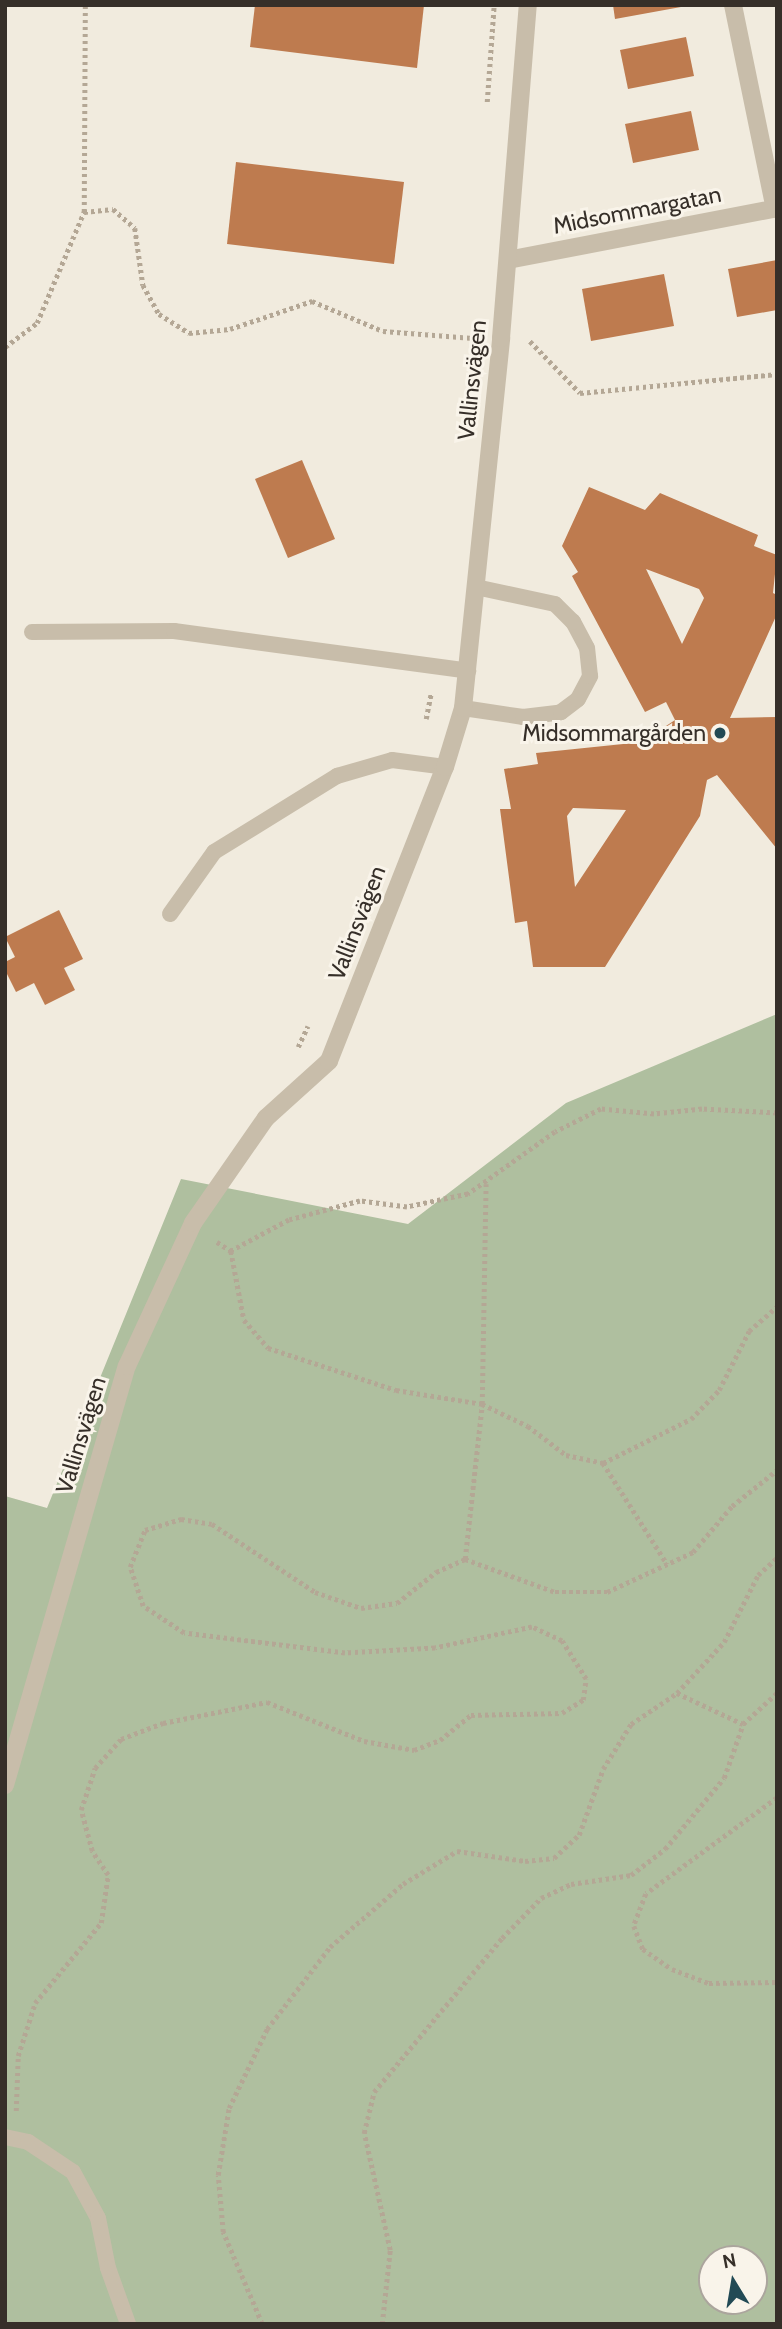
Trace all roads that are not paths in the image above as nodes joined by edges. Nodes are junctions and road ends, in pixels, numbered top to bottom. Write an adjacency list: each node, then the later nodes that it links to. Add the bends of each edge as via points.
1 (528, 5): 4 (street, Vallinsvägen)
2 (733, 5): 3 (street, Midsommargatan)
3 (776, 208): 4 (street, Midsommargatan)
4 (508, 261): 5 (street, Vallinsvägen)
5 (476, 587): 7 (street, Vallinsvägen); 8 (lane, via 555,604 573,622 587,648 590,676 578,699 561,712 523,717)
6 (32, 632): 7 (lane, via 174,631)
7 (468, 671): 8 (street, Vallinsvägen)
8 (463, 708): 9 (street, Vallinsvägen)
9 (445, 767): 10 (lane, via 392,760 337,776 214,852); 11 (street, Vallinsvägen, via 330,1062 266,1118 192,1223 127,1366)
10 (170, 914)
11 (5, 1784)
12 (10, 2138): 13 (lane, via 28,2142 73,2172 98,2218 108,2268)
13 (128, 2324)

